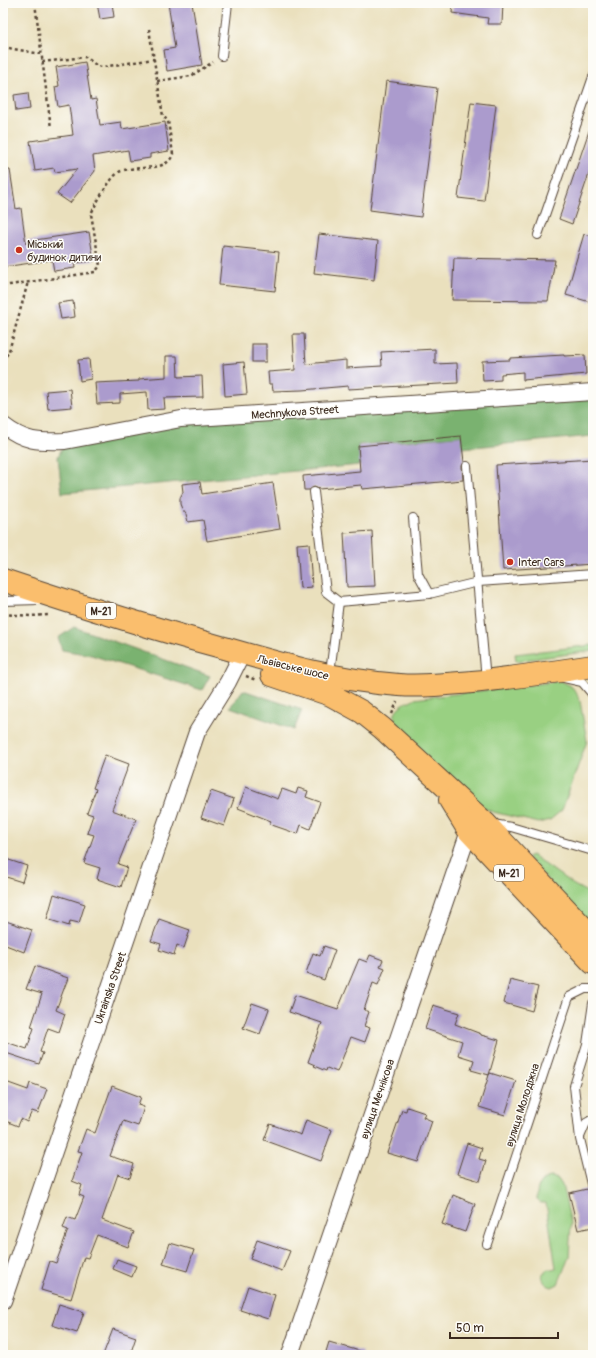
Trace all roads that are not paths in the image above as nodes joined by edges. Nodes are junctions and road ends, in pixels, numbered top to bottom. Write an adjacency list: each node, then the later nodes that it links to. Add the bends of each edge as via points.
1 (228, 3): 2 (lane)
2 (222, 56)
3 (593, 77): 4 (lane)
4 (538, 235)
5 (593, 392): 6 (street, Mechnykova Street, via 181,419 49,442 29,440)
6 (3, 425)
7 (467, 466): 12 (lane)
8 (314, 492): 15 (lane, via 326,592)
9 (413, 518): 13 (lane, via 418,574)
10 (593, 574): 12 (lane)
11 (3, 580): 16 (highway, Львівське шосе / М-21)
12 (478, 582): 13 (lane); 22 (lane)
13 (429, 594): 15 (lane)
14 (3, 601): 16 (lane)
15 (340, 602): 21 (lane, via 331,665)
16 (59, 607): 17 (highway, Львівське шосе / М-21)
17 (199, 641): 19 (highway, М-21); 21 (highway, Львівське шосе / М-21)
18 (593, 666): 20 (highway, Львівське шосе / М-21)
19 (233, 672): 24 (highway, М-21, via 331,695 362,712 436,776); 35 (street, Ukrainska Street, via 196,732)
20 (544, 674): 22 (highway, Львівське шосе / М-21); 23 (lane, via 582,682)
21 (326, 676): 22 (highway, Львівське шосе / М-21, via 400,686)
22 (486, 681)
23 (593, 695)
24 (473, 832): 25 (lane, via 511,827); 26 (highway); 27 (highway, М-21); 36 (street, вулиця Мечнікова)
25 (593, 851)
26 (593, 938)
27 (593, 963): 28 (lane)
28 (593, 967)
29 (593, 988): 34 (lane, вулиця Молодіжна, via 585,988 570,998)
30 (593, 1003): 32 (lane, via 587,1044 574,1086)
31 (593, 1119): 32 (lane, via 586,1123)
32 (580, 1139): 33 (lane)
33 (593, 1192)
34 (487, 1244)
35 (3, 1300)
36 (290, 1355)

